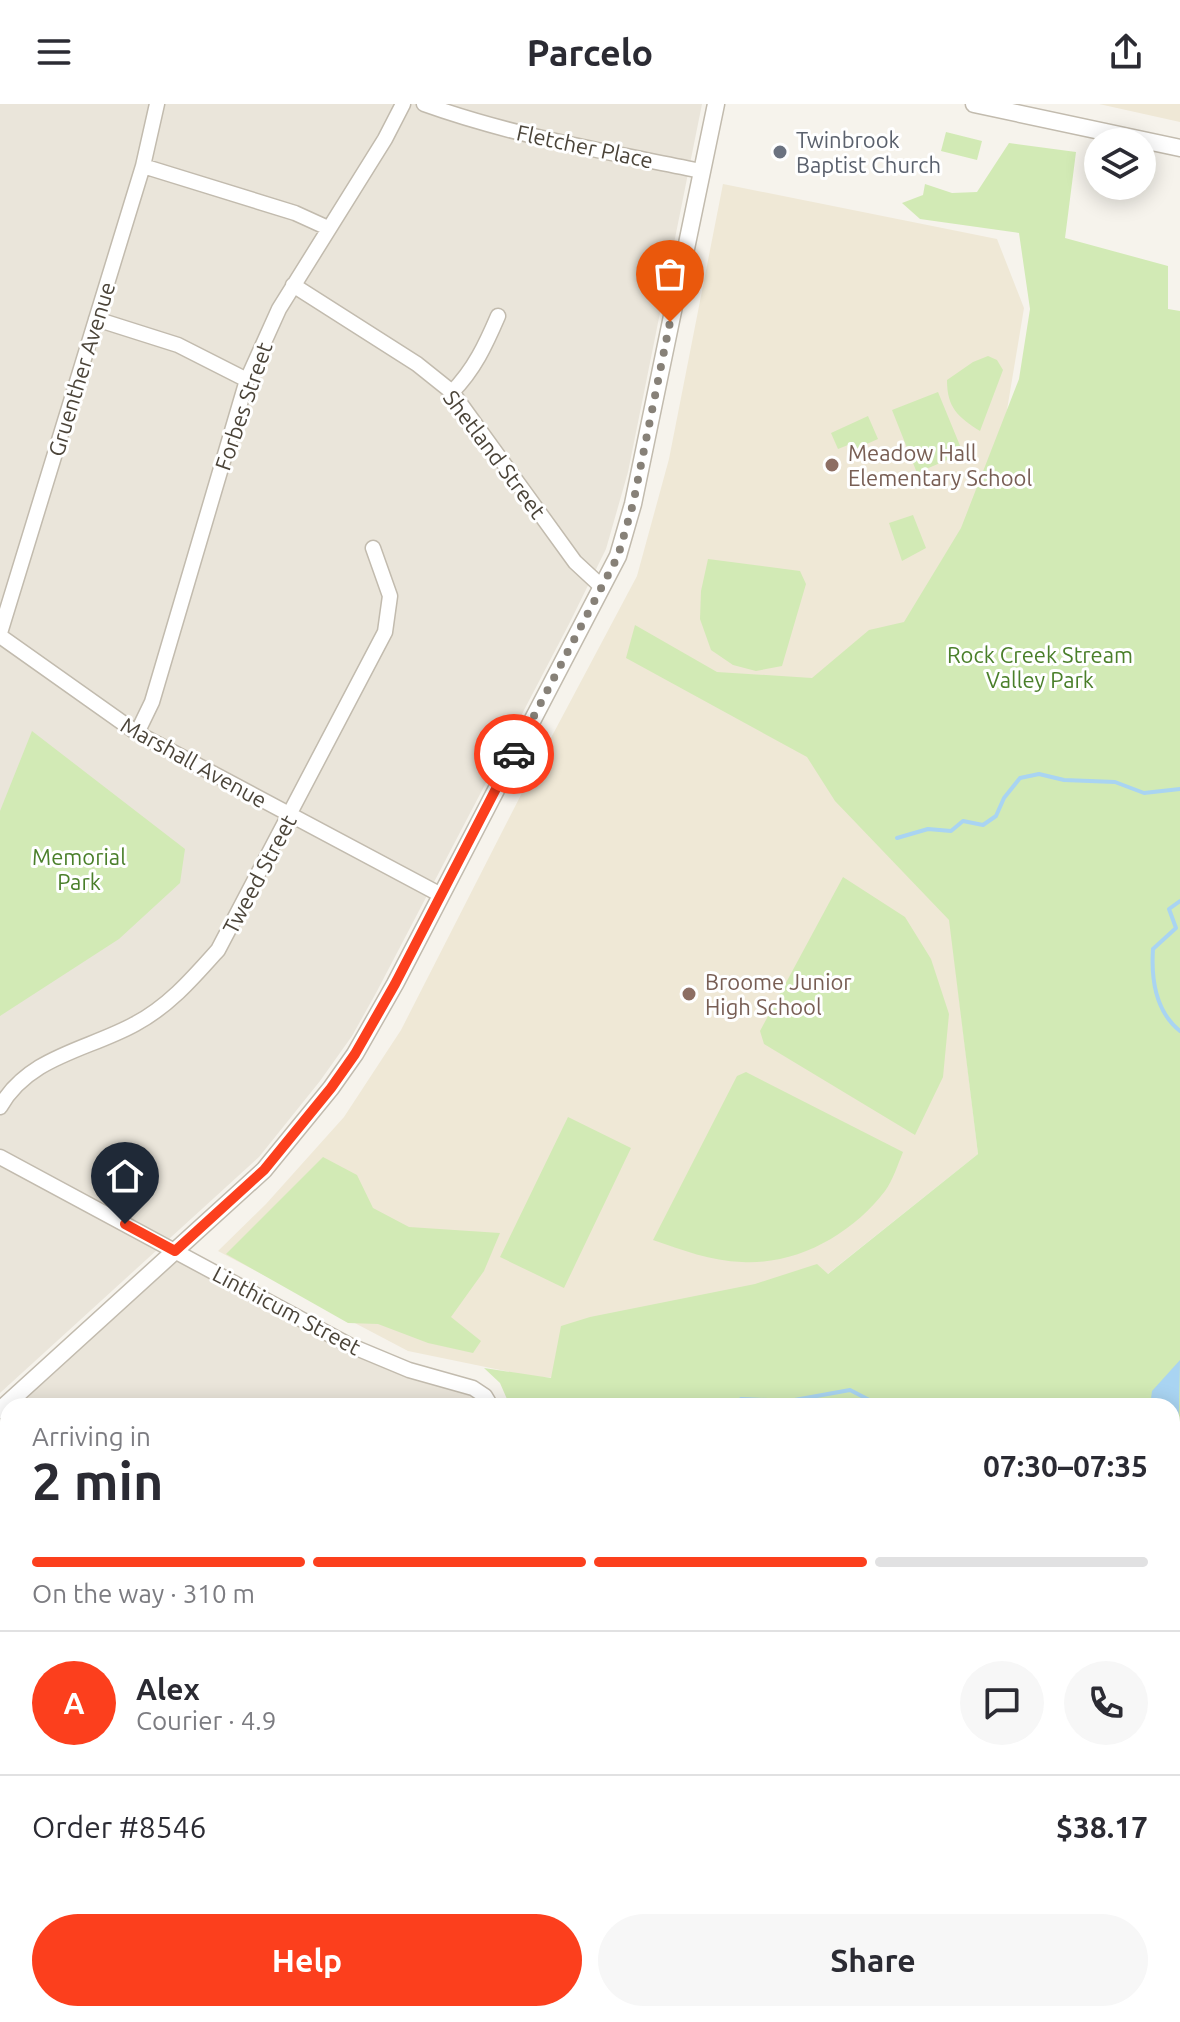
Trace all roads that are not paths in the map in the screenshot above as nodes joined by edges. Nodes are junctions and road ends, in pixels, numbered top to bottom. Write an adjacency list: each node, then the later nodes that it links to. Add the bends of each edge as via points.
1 (157, 104): 7 (street, Gruenther Avenue)
2 (403, 104): 9 (street, Forbes Street)
3 (424, 104): 8 (street, Fletcher Place, via 527,134)
4 (716, 104): 8 (street)
5 (974, 104): 6 (street)
6 (1180, 148)
7 (143, 166): 9 (street); 12 (street, Gruenther Avenue)
8 (701, 171): 16 (street, via 633,504 618,556)
9 (328, 228): 10 (street, Forbes Street)
10 (293, 285): 13 (street, Forbes Street); 14 (street, Shetland Street)
11 (498, 316): 14 (street, via 485,347)
12 (96, 319): 13 (street, via 178,345); 17 (street, Gruenther Avenue)
13 (247, 380): 18 (street, Forbes Street, via 152,702)
14 (452, 392): 16 (street, Shetland Street, via 575,562)
15 (373, 548): 19 (street, Tweed Street, via 390,596 385,632)
16 (602, 587): 20 (street)
17 (0, 634): 18 (street, Marshall Avenue)
18 (137, 733): 19 (street, Marshall Avenue)
19 (291, 816): 20 (street, Marshall Avenue); 21 (street, Tweed Street, via 218,950 187,986 135,1025 33,1071)
20 (441, 895): 23 (street, via 395,984 331,1088 264,1170)
21 (0, 1107)
22 (0, 1157): 23 (street, Linthicum Street)
23 (175, 1251): 24 (street); 25 (street, Linthicum Street, via 349,1345 473,1388)
24 (13, 1398)
25 (486, 1398)

